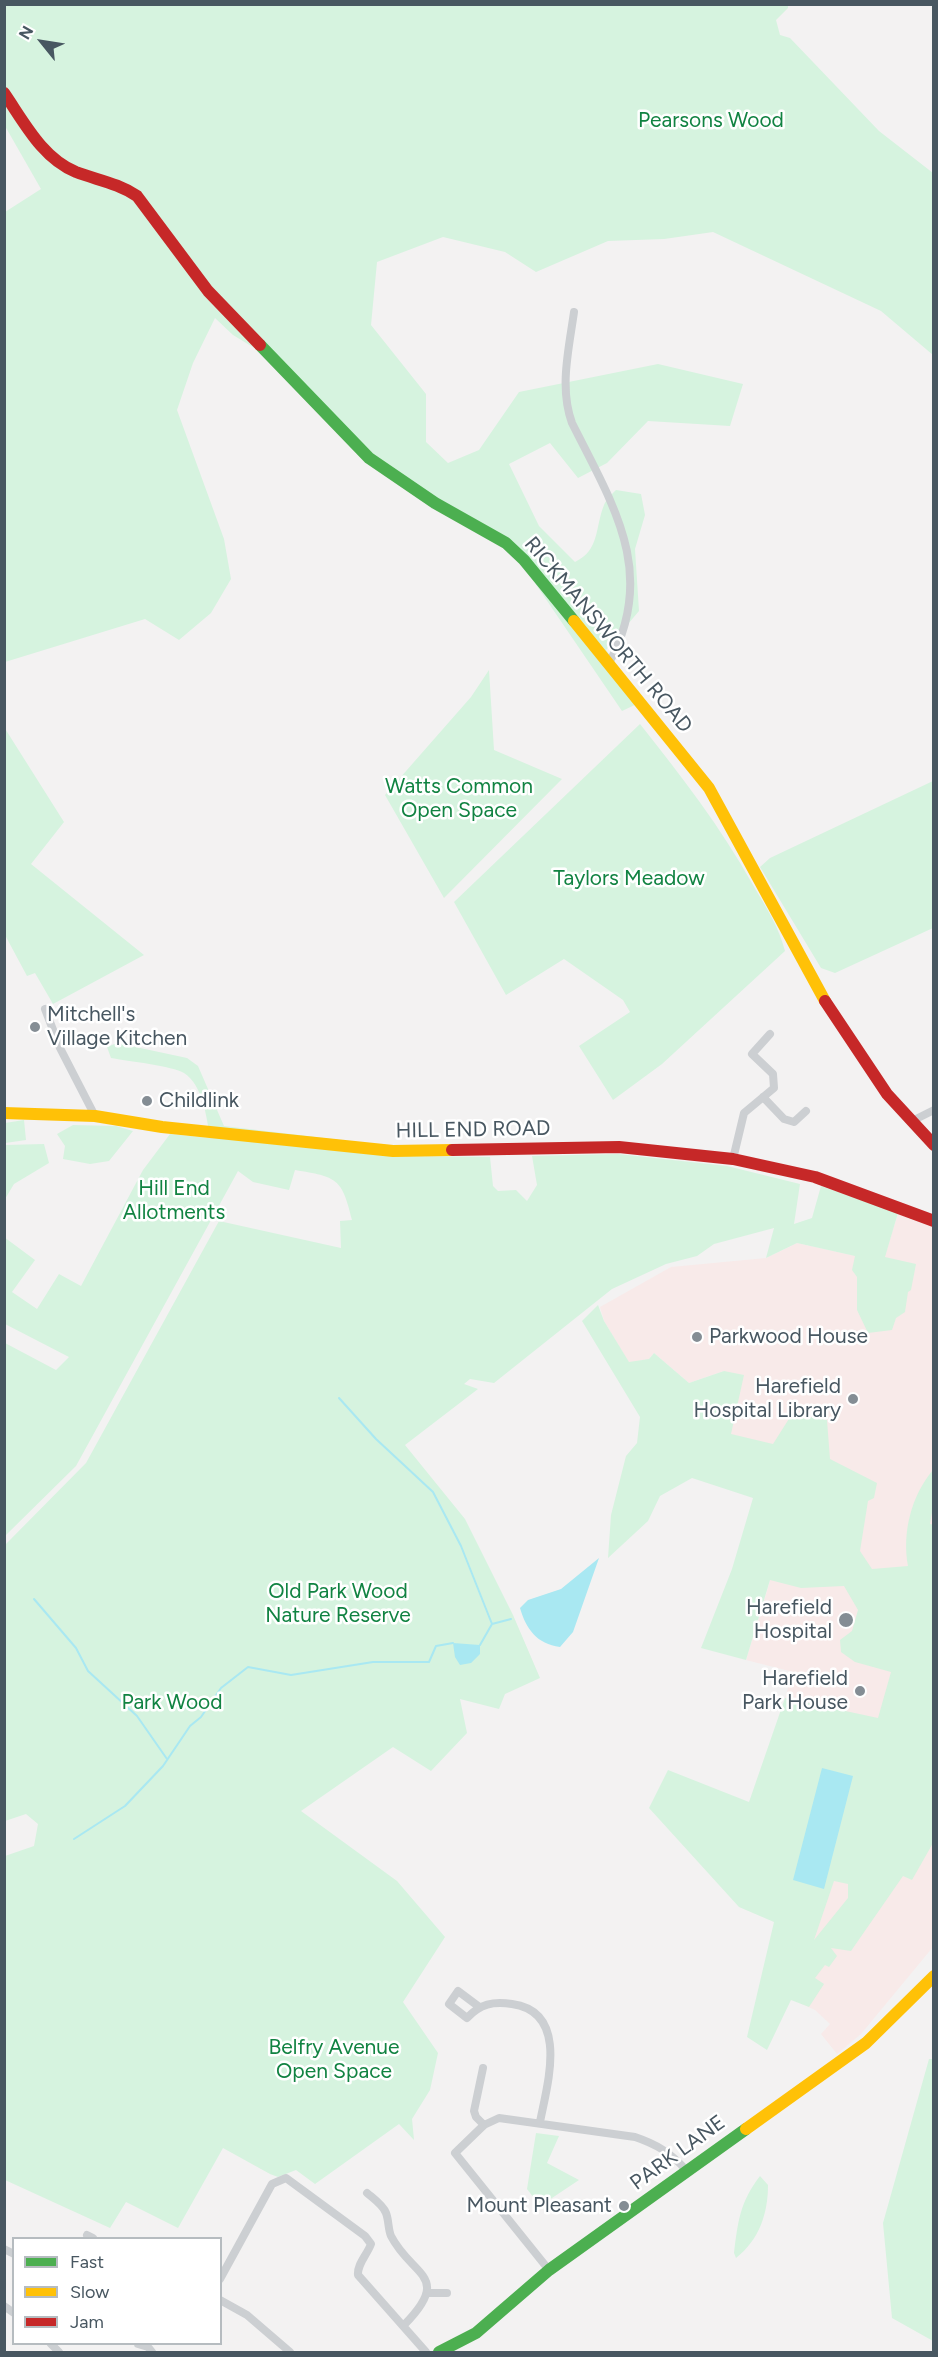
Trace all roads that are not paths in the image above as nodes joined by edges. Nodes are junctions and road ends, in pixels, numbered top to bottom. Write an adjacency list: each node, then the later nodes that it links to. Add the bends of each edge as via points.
1 (4, 93): 3 (street, RICKMANSWORTH ROAD, via 55,159 76,172 127,188 137,196 208,291 369,458 435,503 506,543)
2 (574, 312): 3 (street, via 567,404 627,544 632,583 630,604)
3 (609, 663): 11 (street, RICKMANSWORTH ROAD, via 709,788 815,986 887,1094)
4 (45, 1009): 10 (street)
5 (770, 1034): 6 (street, via 752,1054 773,1074 774,1088)
6 (763, 1097): 8 (street, via 784,1119 794,1122); 13 (street, via 744,1113)
7 (933, 1110): 11 (street)
8 (806, 1111)
9 (4, 1113): 10 (street, HILL END ROAD)
10 (95, 1116): 13 (street, HILL END ROAD, via 162,1127 393,1151 619,1147)
11 (912, 1120): 12 (street, RICKMANSWORTH ROAD)
12 (933, 1145)
13 (734, 1159): 14 (street, HILL END ROAD, via 815,1177)
14 (933, 1221)
15 (933, 1976): 20 (street, PARK LANE, via 866,2043)
16 (478, 2006): 18 (street, via 517,2004 535,2014 547,2031 552,2056)
17 (483, 2068): 19 (street, via 474,2111)
18 (540, 2122): 19 (street, via 499,2118); 20 (street, via 635,2137 656,2144)
19 (483, 2124): 22 (street, via 455,2153)
20 (686, 2170): 22 (street, PARK LANE)
21 (367, 2193): 24 (street, via 386,2213 392,2238 425,2277)
22 (549, 2270): 30 (street, PARK LANE, via 476,2333)
23 (222, 2275): 27 (street, via 272,2184 286,2178 365,2236 371,2244 357,2268 358,2276)
24 (427, 2293): 25 (street); 27 (street)
25 (447, 2293)
26 (222, 2301): 28 (street, via 247,2315)
27 (404, 2325): 29 (street)
28 (290, 2352)
29 (426, 2352)
30 (439, 2352)

